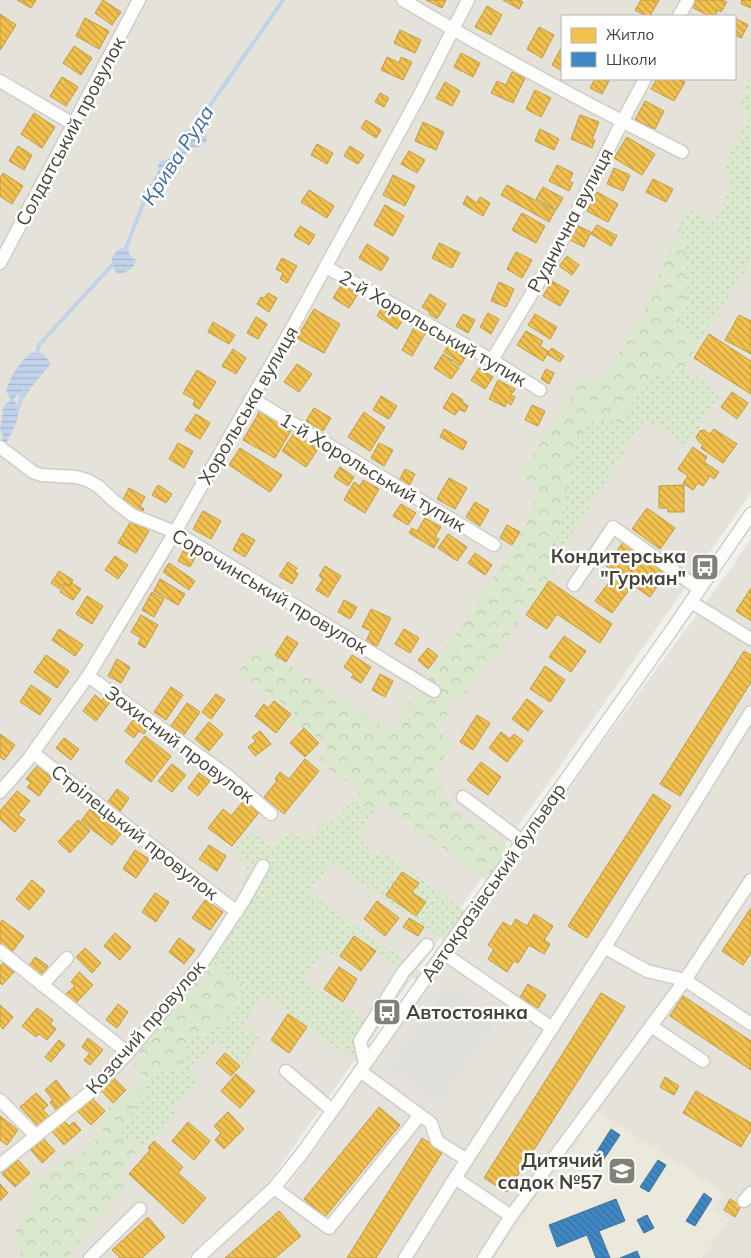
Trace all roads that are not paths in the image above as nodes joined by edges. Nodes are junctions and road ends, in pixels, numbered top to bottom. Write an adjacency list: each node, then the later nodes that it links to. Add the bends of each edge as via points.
1 (139, 0): 10 (street, Солдатський провулок)
2 (403, 0): 6 (street)
3 (468, 0): 6 (street, Хорольська вулиця)
4 (688, 0): 5 (street)
5 (680, 15)
6 (452, 29): 9 (street); 13 (street, Хорольська вулиця)
7 (644, 80): 9 (street, Руднична вулиця)
8 (0, 81): 10 (street)
9 (622, 122): 11 (street); 14 (street, Руднична вулиця, via 556,253)
10 (73, 124): 12 (street, Солдатський провулок)
11 (682, 152)
12 (0, 263)
13 (326, 267): 14 (street, 2-й Хорольський тупик); 16 (street, Хорольська вулиця)
14 (492, 360): 15 (street, 2-й Хорольський тупик)
15 (540, 390)
16 (251, 398): 19 (street, Хорольська вулиця); 20 (street, 1-й Хорольський тупик)
17 (0, 447): 19 (street, Сорочинський провулок, via 33,472 87,480 132,515)
18 (751, 514): 22 (street, Автокразівський бульвар)
19 (175, 532): 25 (street, Хорольська вулиця); 26 (street, Сорочинський провулок)
20 (494, 545)
21 (574, 584): 22 (street, via 614,526)
22 (699, 590): 23 (street, Автокразівський бульвар)
23 (690, 602): 24 (street); 32 (street, Автокразівський бульвар)
24 (751, 639)
25 (88, 676): 28 (street, Хорольська вулиця); 31 (street, Захисний провулок, via 228,776)
26 (434, 691)
27 (751, 712): 37 (street)
28 (33, 753): 29 (street, Хорольська вулиця); 35 (street, Стрілецький провулок)
29 (0, 792)
30 (464, 797): 32 (street)
31 (271, 814)
32 (522, 841): 39 (street, Автокразівський бульвар)
33 (264, 866): 35 (street, Козачий провулок)
34 (751, 880): 41 (street)
35 (237, 912): 46 (street, Козачий провулок, via 203,962)
36 (427, 944): 48 (street, via 404,971 360,1041)
37 (604, 947): 41 (street, via 647,971); 45 (street)
38 (0, 951): 42 (street)
39 (443, 953): 45 (street); 48 (street, Автокразівський бульвар)
40 (67, 958): 42 (street)
41 (685, 980): 43 (street); 44 (street)
42 (42, 984): 46 (street)
43 (751, 1024)
44 (651, 1026): 47 (street); 59 (street)
45 (552, 1028): 54 (street)
46 (128, 1053): 53 (street, Козачий провулок, via 95,1088)
47 (703, 1061)
48 (362, 1067): 51 (street, Автокразівський бульвар); 52 (street)
49 (286, 1071): 51 (street)
50 (0, 1100): 53 (street)
51 (332, 1110): 57 (street, Автокразівський бульвар)
52 (420, 1115): 54 (street, via 431,1123 437,1141); 57 (street, via 329,1228)
53 (36, 1136): 55 (street, Козачий провулок)
54 (467, 1160): 56 (street)
55 (0, 1165)
56 (455, 1178): 59 (street); 62 (street)
57 (274, 1188): 61 (street, Автокразівський бульвар)
58 (140, 1209): 60 (street)
59 (511, 1216): 63 (street)
60 (95, 1256)
61 (198, 1258)
62 (405, 1258)
63 (484, 1258)

